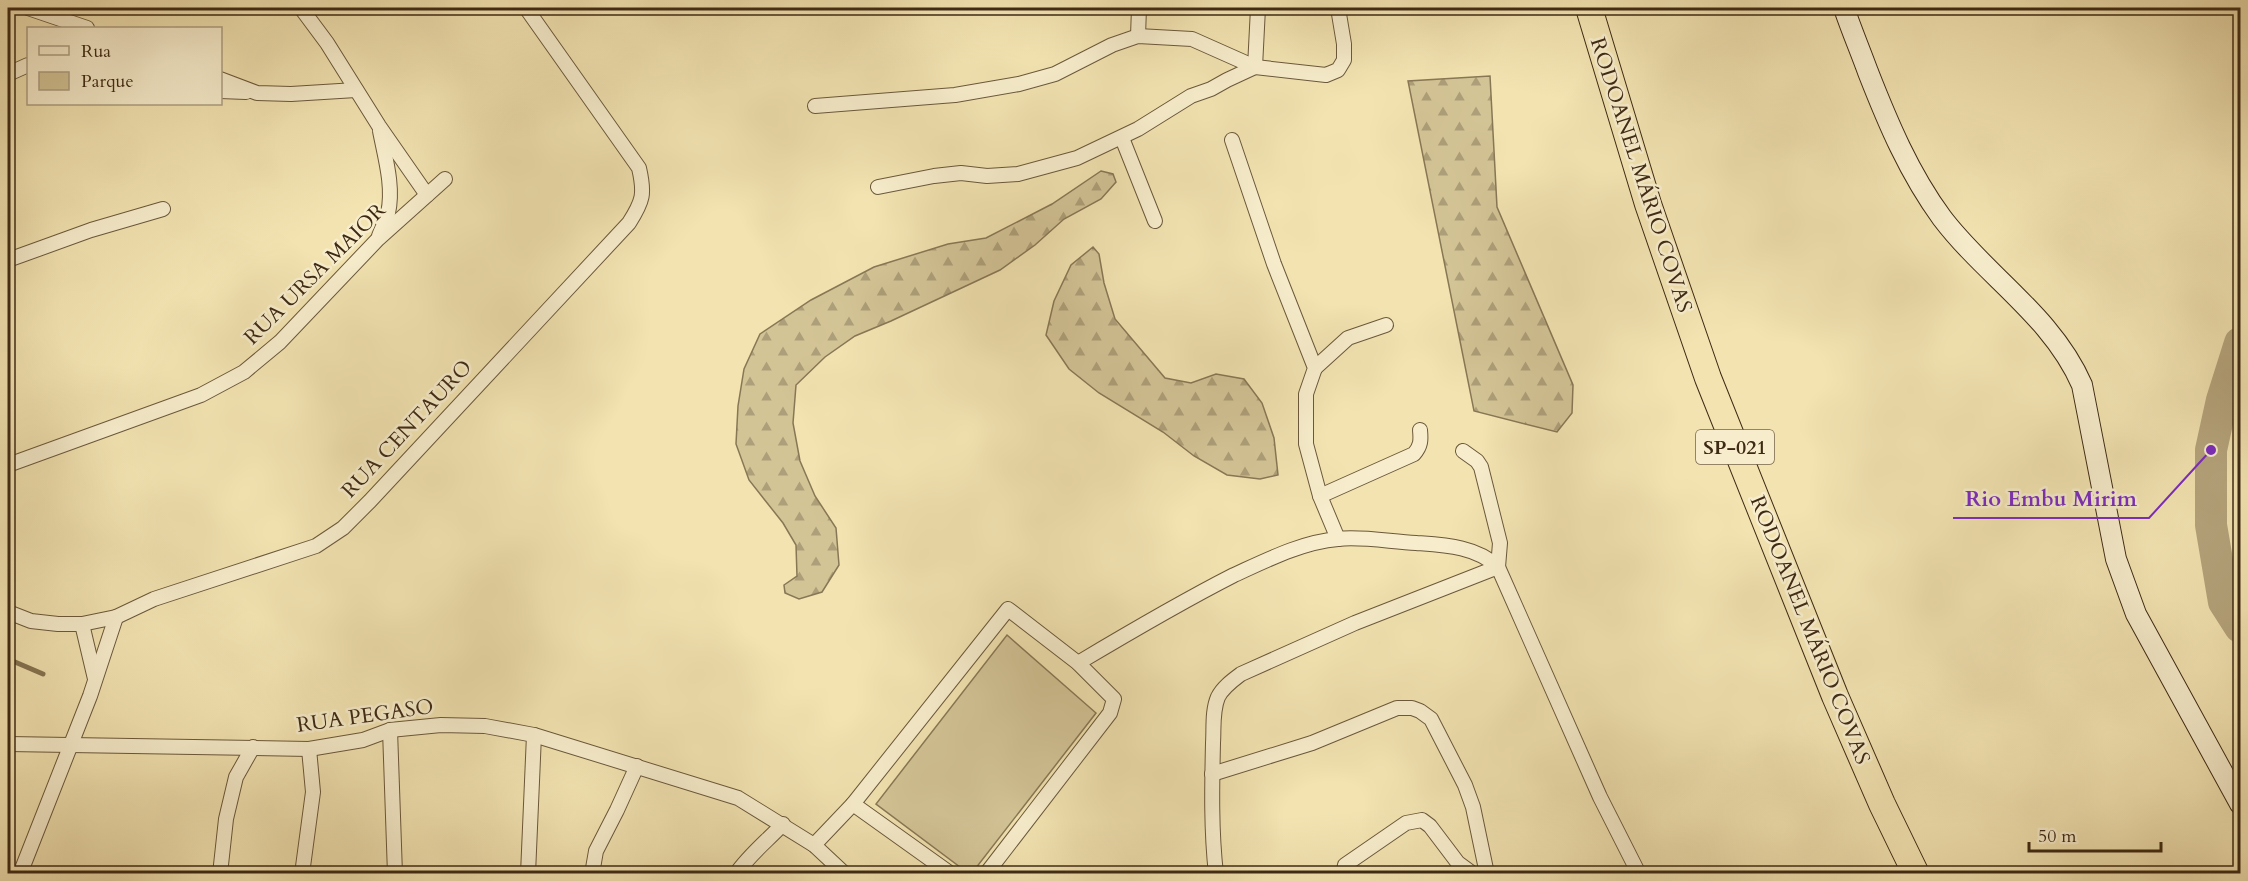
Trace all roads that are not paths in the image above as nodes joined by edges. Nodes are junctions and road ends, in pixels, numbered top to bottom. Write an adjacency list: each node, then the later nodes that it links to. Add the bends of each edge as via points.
1 (28, 8): 9 (street)
2 (301, 8): 15 (street)
3 (526, 8): 38 (street, RUA CENTAURO, via 639,168 644,191 629,223 343,528 316,546 154,599)
4 (1139, 8): 10 (street)
5 (1258, 8): 12 (street)
6 (1338, 8): 12 (street, via 1344,44 1344,60 1338,70 1326,75)
7 (1589, 8): 69 (highway, RODOANEL MÁRIO COVAS / SP-021, via 1648,204 1708,378 1835,696)
8 (1844, 8): 51 (main road, via 1891,127 1918,182 1965,245 2035,314 2073,366 2082,385 2124,585 2136,614)
9 (78, 27)
10 (1138, 36): 12 (street, via 1192,39); 18 (street, via 1055,74 1019,84 955,94)
11 (27, 65): 13 (street)
12 (1255, 68): 20 (street, via 1191,96)
13 (8, 74)
14 (222, 80): 17 (street)
15 (356, 90): 17 (street); 19 (street)
16 (222, 92): 17 (street)
17 (257, 93)
18 (815, 106)
19 (379, 126): 24 (street); 27 (street, via 389,197 388,214)
20 (1122, 138): 23 (street, via 1077,158 1018,174 962,173); 26 (street)
21 (1232, 140): 30 (street)
22 (445, 179): 24 (street, RUA URSA MAIOR)
23 (878, 188)
24 (427, 195): 27 (street, RUA URSA MAIOR)
25 (163, 209): 28 (street)
26 (1155, 221)
27 (378, 239): 33 (street, RUA URSA MAIOR, via 280,342 244,372 201,395)
28 (8, 260)
29 (1386, 325): 30 (street, via 1348,338)
30 (1315, 368): 34 (street, via 1306,394 1306,444)
31 (1420, 430): 34 (street, via 1419,448 1414,454)
32 (1463, 451): 36 (street, via 1481,466 1500,543)
33 (8, 465)
34 (1320, 496): 35 (street)
35 (1338, 539): 36 (street, via 1452,547 1484,556); 40 (street, via 1299,547 1260,563 1182,601)
36 (1498, 567): 49 (street, via 1355,623 1241,674 1218,696); 68 (street, via 1600,797)
37 (8, 612): 39 (street, RUA CENTAURO, via 31,621)
38 (116, 617): 39 (street, RUA CENTAURO); 41 (street)
39 (81, 624): 41 (street)
40 (1078, 663): 50 (street, via 1008,609); 63 (street, via 1114,699 1110,713)
41 (94, 679): 45 (street)
42 (390, 730): 43 (street, RUA PEGASO, via 485,726); 47 (street, RUA PEGASO, via 363,740); 57 (street)
43 (534, 735): 48 (street, RUA PEGASO); 58 (street)
44 (8, 744): 45 (street, RUA PEGASO)
45 (71, 745): 46 (street, RUA PEGASO); 54 (street)
46 (253, 747): 47 (street, RUA PEGASO); 55 (street, via 236,777)
47 (309, 749): 56 (street, via 313,792)
48 (637, 766): 52 (street, RUA PEGASO, via 738,798); 59 (street, via 596,851)
49 (1212, 774): 64 (street); 67 (street, via 1312,742 1397,708 1412,708 1431,719 1465,786)
50 (853, 804): 53 (street); 62 (street)
51 (2241, 804)
52 (783, 824): 53 (street, RUA PEGASO); 60 (street)
53 (814, 845): 61 (street, RUA PEGASO)
54 (20, 873)
55 (220, 873)
56 (302, 873)
57 (395, 873)
58 (528, 873)
59 (592, 873)
60 (736, 873)
61 (845, 873)
62 (951, 873)
63 (986, 873)
64 (1216, 873)
65 (1343, 873): 66 (street, via 1344,865 1406,823 1422,820 1458,863)
66 (1473, 873)
67 (1487, 873)
68 (1639, 873)
69 (1916, 873)

